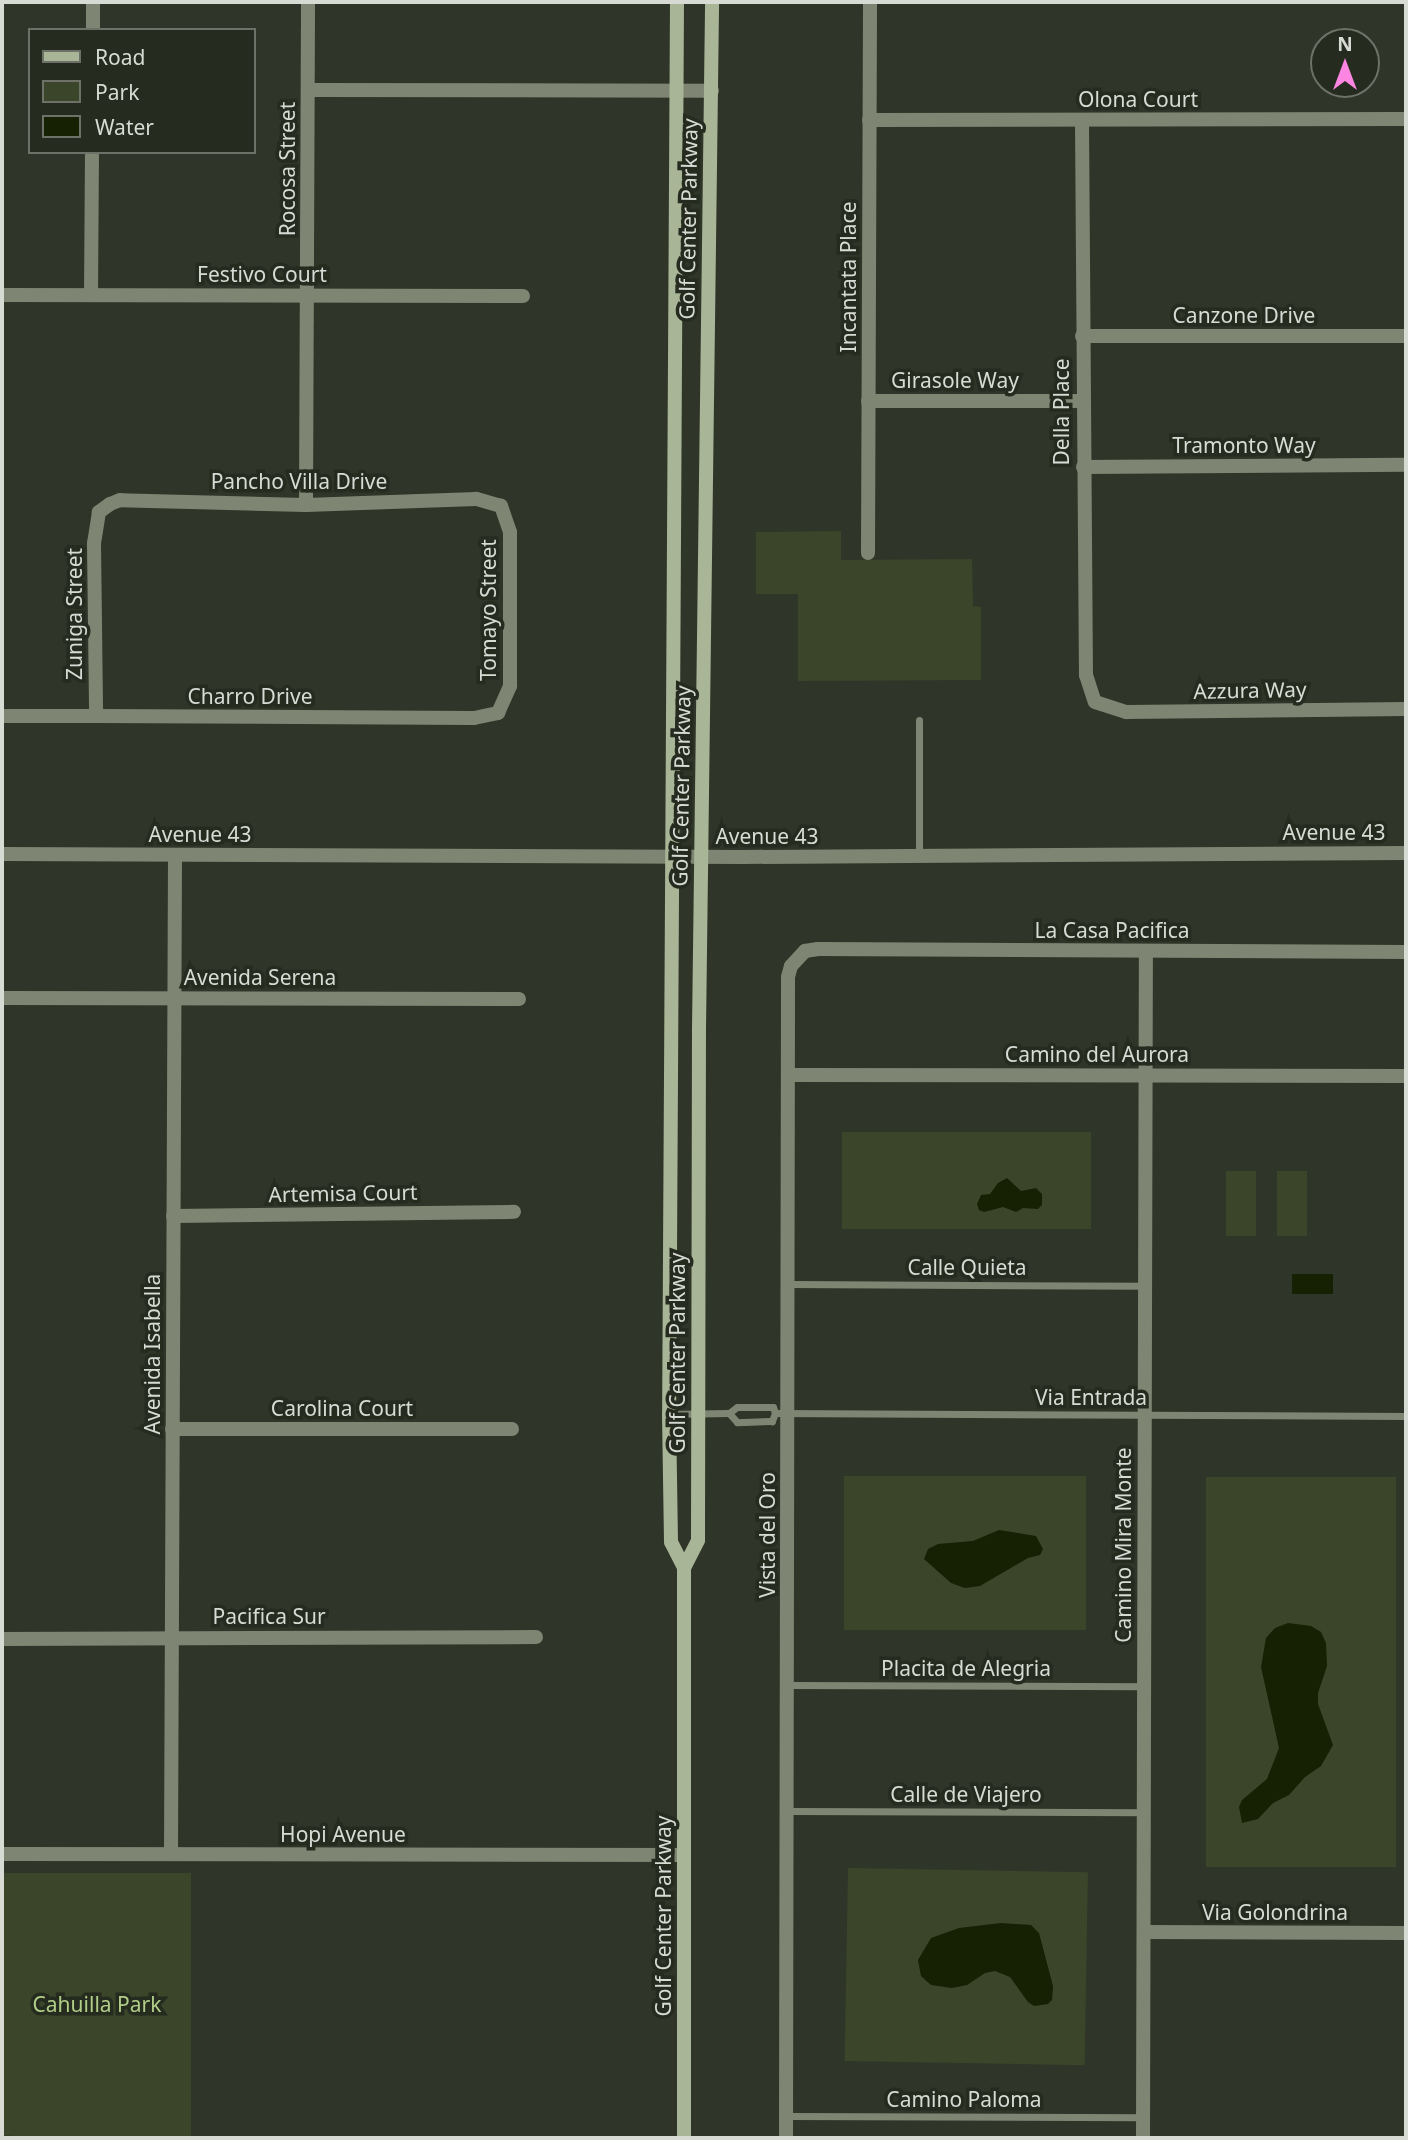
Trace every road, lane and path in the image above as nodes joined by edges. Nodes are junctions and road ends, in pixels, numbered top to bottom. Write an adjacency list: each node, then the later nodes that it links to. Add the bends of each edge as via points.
1 (93, 2): 6 (street)
2 (308, 2): 7 (street, Rocosa Street)
3 (677, 2): 8 (main road, Golf Center Parkway)
4 (712, 2): 9 (main road, Golf Center Parkway)
5 (870, 2): 11 (street, Incantata Place)
6 (93, 28)
7 (308, 90): 8 (street); 16 (street, Rocosa Street)
8 (677, 91): 9 (street); 38 (main road, Golf Center Parkway)
9 (712, 92): 39 (main road, Golf Center Parkway)
10 (1406, 119): 12 (street, Olona Court)
11 (869, 120): 12 (street, Olona Court); 20 (street, Incantata Place)
12 (1082, 120): 18 (street, Della Place)
13 (92, 154): 15 (street)
14 (2, 295): 15 (street, Festivo Court)
15 (91, 295): 16 (street, Festivo Court)
16 (307, 295): 17 (street, Festivo Court); 24 (street, Rocosa Street)
17 (523, 296)
18 (1082, 336): 19 (street, Canzone Drive); 21 (street, Della Place)
19 (1406, 336)
20 (868, 401): 21 (street, Girasole Way); 27 (street, Incantata Place)
21 (1083, 401): 23 (street, Della Place)
22 (1406, 466): 23 (street, Tramonto Way)
23 (1083, 467): 28 (street, Della Place, via 1086,675)
24 (306, 505): 25 (street, Pancho Villa Drive, via 475,499); 26 (street, Pancho Villa Drive, via 120,500)
25 (501, 506): 30 (street, Tomayo Street, via 510,532 510,686)
26 (99, 512): 32 (street, Zuniga Street, via 94,542)
27 (868, 553)
28 (1095, 702): 29 (street, Azzura Way, via 1126,712)
29 (1406, 709)
30 (498, 713): 32 (street, Charro Drive, via 474,718)
31 (2, 716): 32 (street, Charro Drive)
32 (96, 716)
33 (919, 720): 37 (lane)
34 (1406, 853): 37 (street, Avenue 43)
35 (2, 854): 36 (street, Avenue 43)
36 (175, 855): 38 (street, Avenue 43); 44 (street, Avenida Isabella)
37 (919, 856): 39 (street, Avenue 43)
38 (670, 857): 39 (street, Avenue 43); 55 (main road, Golf Center Parkway)
39 (702, 857): 56 (main road, Golf Center Parkway)
40 (818, 949): 41 (street, La Casa Pacifica); 46 (street, Vista del Oro, via 796,958 788,977)
41 (1146, 951): 42 (street, La Casa Pacifica); 47 (street, Camino Mira Monte)
42 (1406, 952)
43 (2, 998): 44 (street, Avenida Serena)
44 (174, 998): 45 (street, Avenida Serena); 50 (street, Avenida Isabella)
45 (519, 999)
46 (788, 1075): 47 (street, Camino del Aurora); 51 (street, Vista del Oro)
47 (1146, 1076): 48 (street, Camino del Aurora); 52 (street, Camino Mira Monte)
48 (1406, 1076)
49 (514, 1212): 50 (street, Artemisa Court)
50 (173, 1216): 59 (street, Avenida Isabella)
51 (788, 1283): 52 (lane, Calle Quieta); 54 (street, Vista del Oro)
52 (1145, 1286): 57 (street, Camino Mira Monte)
53 (729, 1413): 54 (lane, Via Entrada, via 737,1407 773,1407); 54 (lane, Via Entrada, via 737,1422 772,1421); 56 (lane, Via Entrada)
54 (781, 1413): 57 (lane, Via Entrada); 65 (street, Vista del Oro)
55 (669, 1414): 56 (lane, Via Entrada); 61 (main road, Golf Center Parkway, via 671,1542)
56 (698, 1414): 61 (main road, Golf Center Parkway, via 698,1539)
57 (1145, 1415): 58 (lane, Via Entrada); 66 (street, Camino Mira Monte)
58 (1406, 1416)
59 (172, 1429): 60 (street, Carolina Court); 62 (street, Avenida Isabella)
60 (512, 1429)
61 (684, 1568): 71 (main road, Golf Center Parkway)
62 (171, 1637): 63 (street, Pacifica Sur); 64 (street, Pacifica Sur); 70 (street, Avenida Isabella)
63 (536, 1637)
64 (2, 1639)
65 (788, 1685): 66 (lane, Placita de Alegria); 67 (street, Vista del Oro)
66 (1143, 1686): 68 (street, Camino Mira Monte)
67 (788, 1811): 68 (lane, Calle de Viajero); 74 (street, Vista del Oro)
68 (1144, 1812): 72 (street, Camino Mira Monte)
69 (2, 1854): 70 (street, Hopi Avenue)
70 (171, 1854): 71 (street, Hopi Avenue)
71 (684, 1855): 76 (main road, Golf Center Parkway)
72 (1144, 1932): 73 (street, Via Golondrina); 75 (street, Camino Mira Monte)
73 (1406, 1933)
74 (786, 2116): 75 (lane, Camino Paloma); 77 (street, Vista del Oro)
75 (1143, 2117): 78 (street, Camino Mira Monte)
76 (684, 2138)
77 (786, 2138)
78 (1143, 2138)

